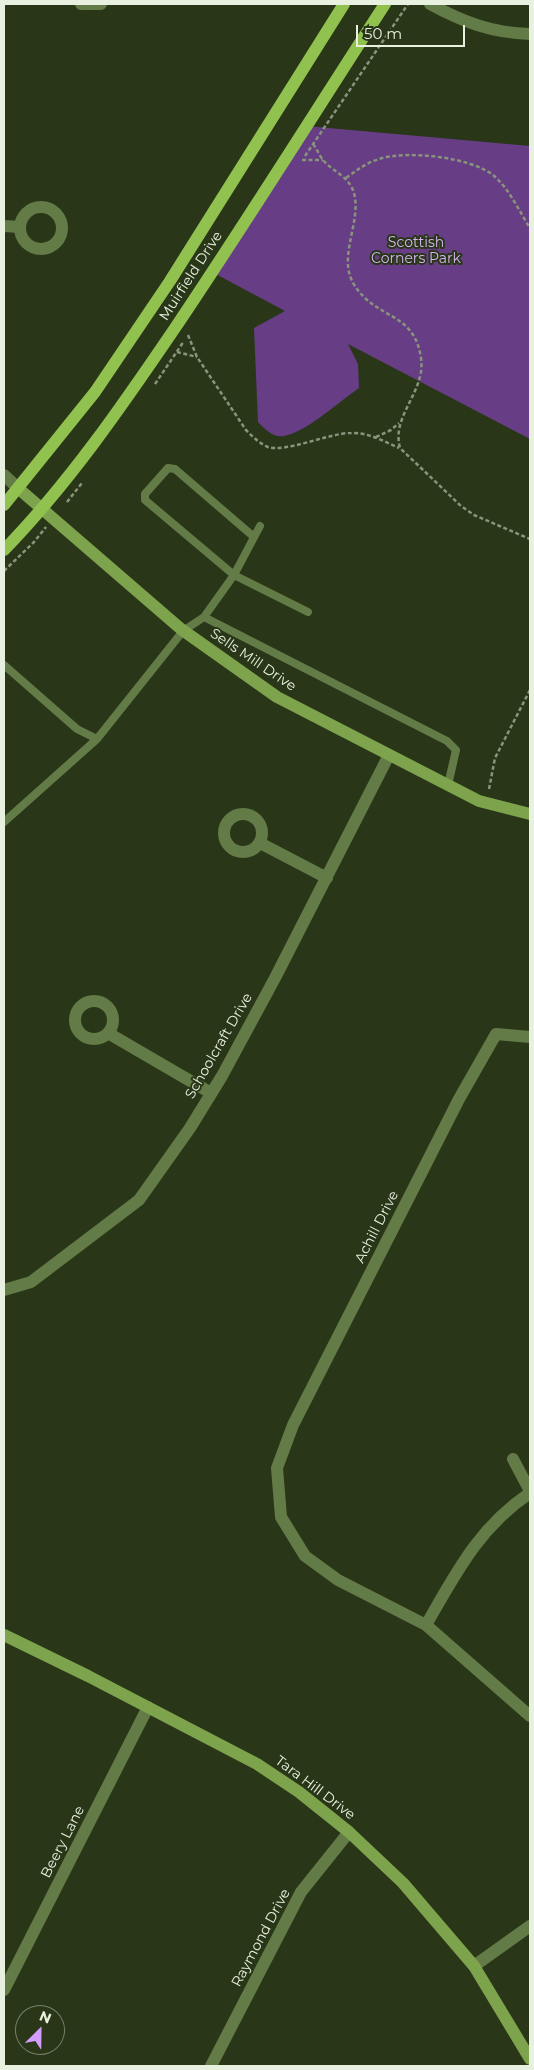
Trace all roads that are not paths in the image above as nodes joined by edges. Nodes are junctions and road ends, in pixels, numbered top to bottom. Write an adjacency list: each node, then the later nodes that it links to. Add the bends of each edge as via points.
1 (81, 4): 2 (street)
2 (101, 4)
3 (344, 4): 10 (main road, Muirfield Drive, via 170,281 95,392)
4 (385, 4): 12 (main road, Muirfield Drive, via 198,294 134,388)
5 (430, 4): 6 (street, via 482,28 507,34)
6 (530, 34)
7 (4, 226): 8 (street)
8 (20, 227)
9 (4, 475): 10 (street)
10 (19, 489): 11 (main road, Muirfield Drive); 12 (street, Sells Mill Drive)
11 (4, 505)
12 (42, 510): 15 (main road, Muirfield Drive); 19 (street, Sells Mill Drive)
13 (260, 526): 14 (lane)
14 (254, 537): 16 (lane); 16 (lane, via 176,469 168,468 145,494 145,500)
15 (4, 550)
16 (234, 575): 17 (lane); 18 (lane)
17 (308, 612)
18 (204, 617): 19 (lane); 23 (lane, via 447,741 456,750)
19 (184, 631): 21 (lane); 22 (street, Sells Mill Drive, via 277,697)
20 (4, 665): 21 (lane, via 77,729)
21 (97, 739): 25 (lane)
22 (389, 755): 23 (street, Sells Mill Drive); 27 (street, Schoolcraft Drive)
23 (448, 785): 24 (street, Sells Mill Drive, via 484,802)
24 (530, 814)
25 (4, 822)
26 (260, 843): 27 (street)
27 (327, 878): 30 (street, Schoolcraft Drive)
28 (108, 1033): 30 (street)
29 (530, 1037): 34 (street, Achill Drive, via 496,1034 459,1099 297,1416 277,1468 281,1517 305,1556 338,1580)
30 (211, 1093): 31 (street, Schoolcraft Drive, via 140,1200 31,1282)
31 (4, 1290)
32 (514, 1459): 33 (street)
33 (530, 1492): 34 (street, via 511,1506 475,1543)
34 (426, 1625): 37 (street)
35 (4, 1635): 36 (street, Tara Hill Drive)
36 (148, 1707): 38 (street, Tara Hill Drive, via 257,1764 299,1792); 41 (street, Beery Lane)
37 (530, 1716)
38 (348, 1832): 40 (street, Tara Hill Drive, via 402,1883); 43 (street, Raymond Drive, via 302,1892)
39 (530, 1926): 40 (street)
40 (474, 1966): 42 (street, Tara Hill Drive)
41 (4, 1990)
42 (530, 2059)
43 (211, 2066)

